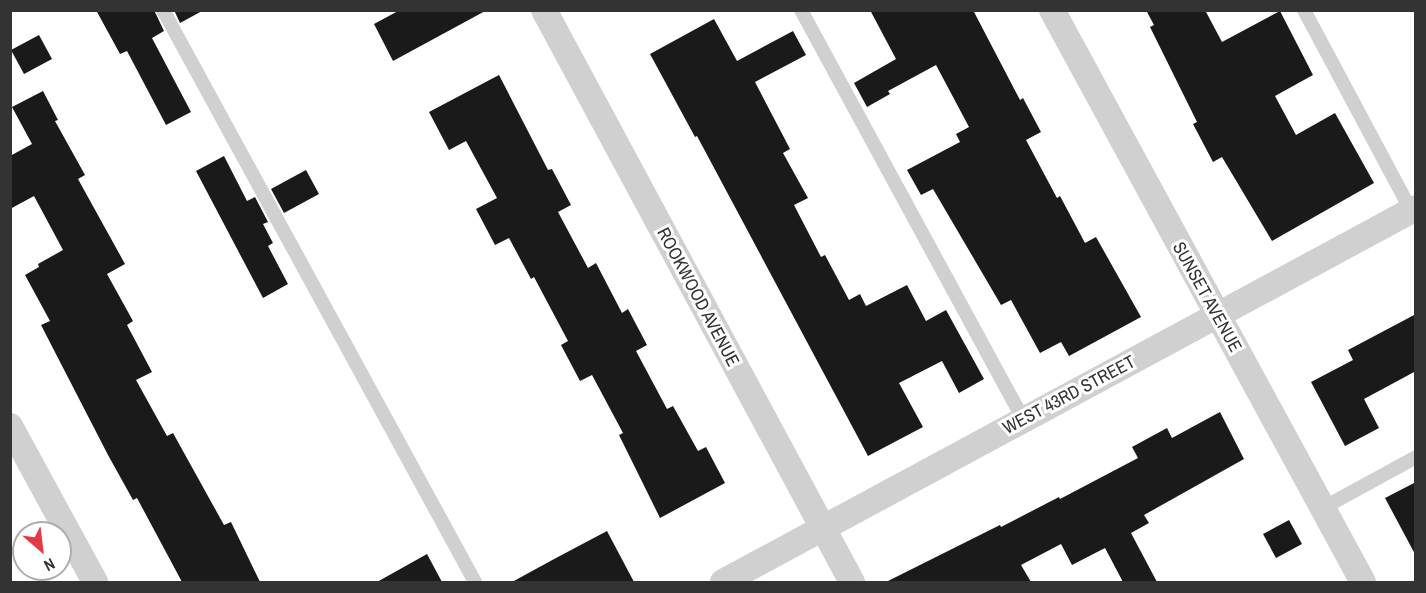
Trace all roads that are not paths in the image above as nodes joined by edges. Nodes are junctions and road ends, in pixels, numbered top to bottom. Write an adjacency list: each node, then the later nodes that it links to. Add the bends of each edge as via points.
1 (163, 10): 14 (lane)
2 (544, 10): 12 (street, ROOKWOOD AVENUE)
3 (801, 10): 8 (lane)
4 (1052, 10): 7 (street, SUNSET AVENUE)
5 (1304, 10): 6 (lane)
6 (1413, 209): 7 (street, WEST 43RD STREET)
7 (1218, 316): 8 (street, WEST 43RD STREET); 11 (street, SUNSET AVENUE)
8 (1024, 420): 12 (street, WEST 43RD STREET)
9 (10, 426): 13 (street)
10 (1416, 458): 11 (lane)
11 (1323, 508): 17 (street, SUNSET AVENUE)
12 (822, 529): 15 (street, WEST 43RD STREET); 16 (street, ROOKWOOD AVENUE)
13 (95, 582)
14 (475, 582)
15 (723, 582)
16 (852, 582)
17 (1363, 582)

